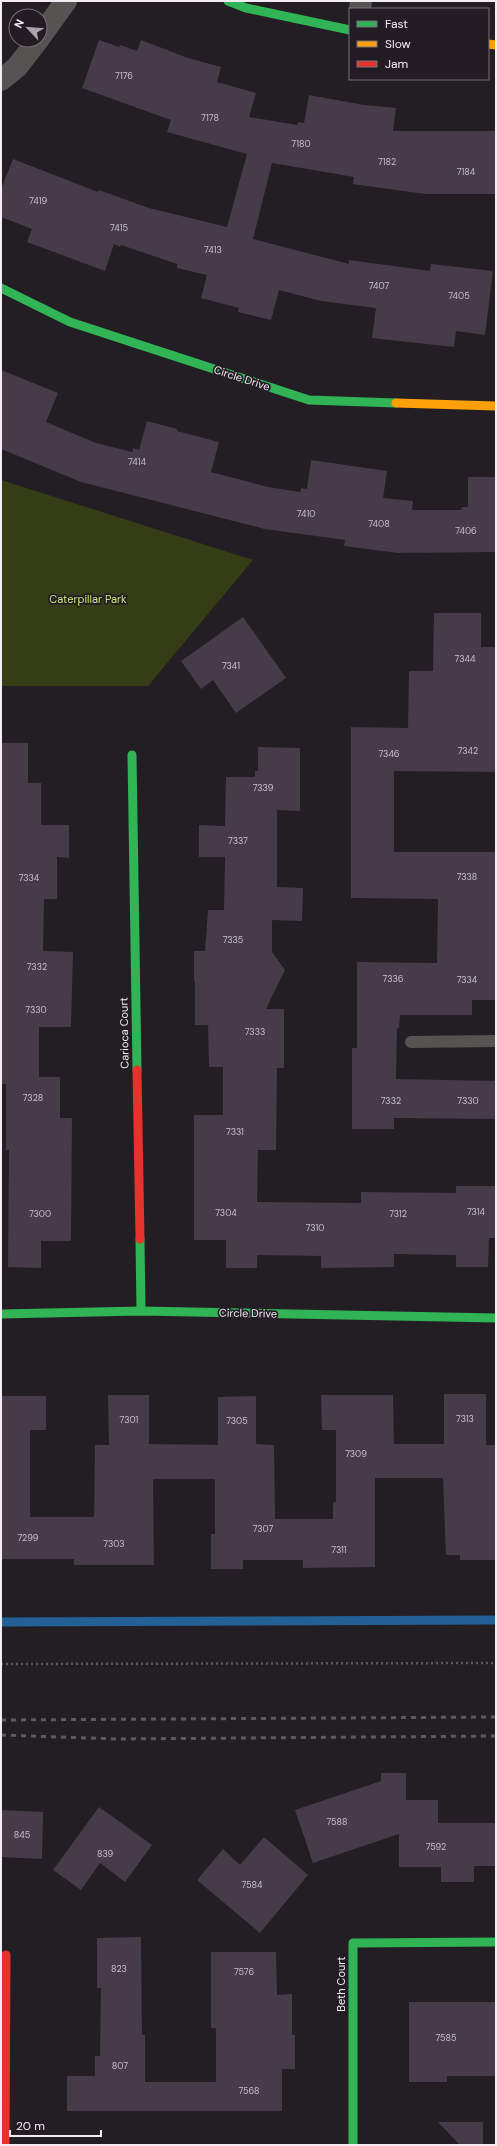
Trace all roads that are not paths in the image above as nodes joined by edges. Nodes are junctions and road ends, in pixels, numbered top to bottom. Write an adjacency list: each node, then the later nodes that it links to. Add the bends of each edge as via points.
1 (66, 1): 3 (street)
2 (228, 1): 4 (street, via 246,8)
3 (48, 26)
4 (349, 30)
5 (32, 48): 6 (street, via 17,67)
6 (1, 80)
7 (1, 288): 8 (street, Circle Drive, via 70,322 309,400)
8 (496, 406)
9 (132, 755): 12 (street, Carioca Court)
10 (496, 1041): 11 (lane)
11 (411, 1042)
12 (141, 1311): 13 (street, Circle Drive); 14 (street, Circle Drive)
13 (1, 1314)
14 (496, 1318)
15 (496, 1942): 18 (street, Beth Court, via 353,1943)
16 (6, 1955): 17 (street)
17 (5, 2145)
18 (353, 2145)

